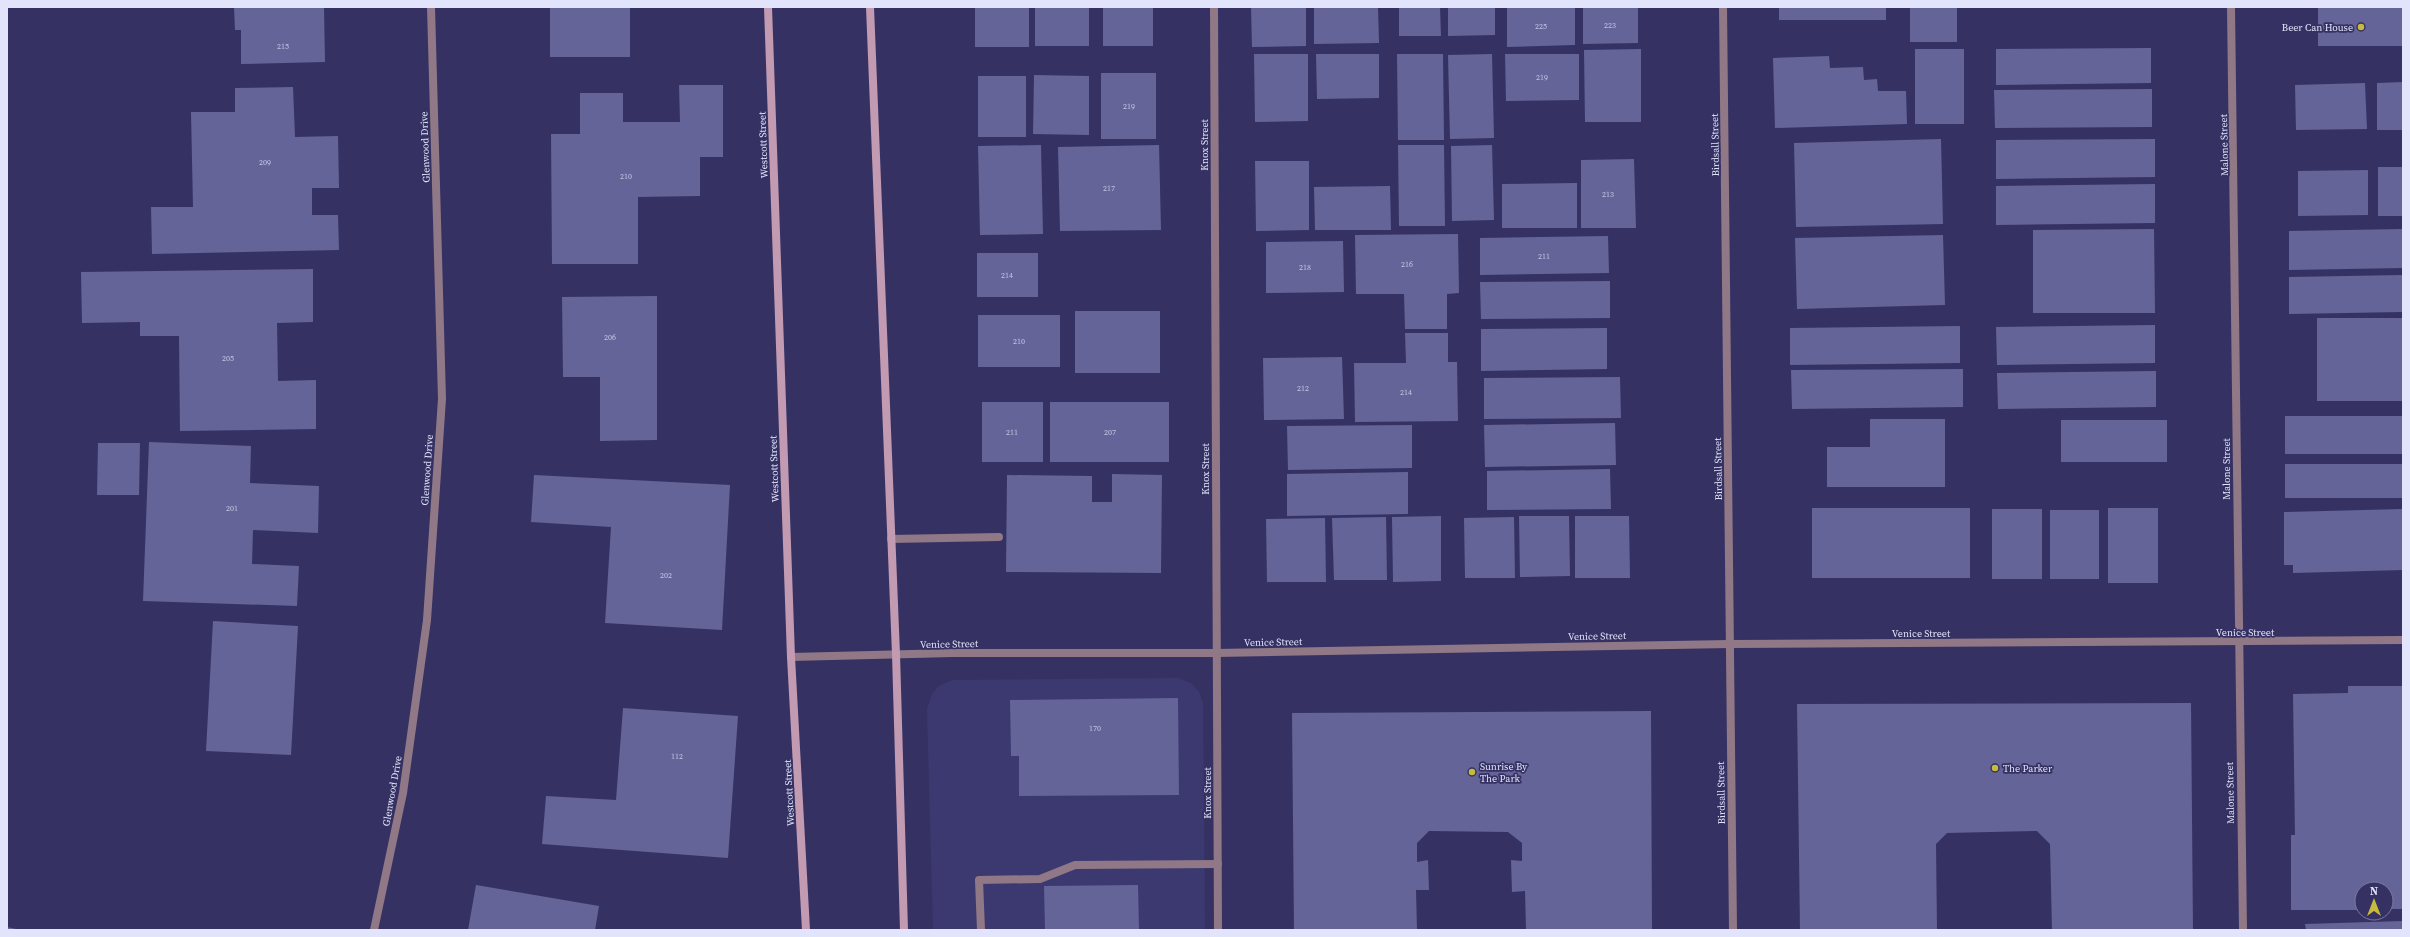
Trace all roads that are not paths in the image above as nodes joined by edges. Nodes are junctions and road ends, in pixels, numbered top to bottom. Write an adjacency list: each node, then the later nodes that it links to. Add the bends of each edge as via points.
1 (431, 7): 16 (street, Glenwood Drive, via 442,399 426,620 403,793)
2 (768, 7): 14 (main road, Westcott Street)
3 (870, 7): 8 (main road)
4 (1214, 7): 12 (street, Knox Street)
5 (1723, 7): 11 (street, Birdsall Street)
6 (2232, 7): 10 (street, Malone Street)
7 (999, 537): 8 (street)
8 (891, 539): 13 (main road)
9 (2403, 640): 10 (street, Venice Street)
10 (2238, 642): 11 (street, Venice Street); 22 (street, Malone Street)
11 (1730, 644): 12 (street, Venice Street); 21 (street, Birdsall Street)
12 (1216, 653): 13 (street, Venice Street); 15 (street, Knox Street)
13 (896, 654): 14 (street, Venice Street); 18 (main road)
14 (791, 657): 17 (main road, Westcott Street)
15 (1218, 864): 19 (street, via 1075,865 1040,879 979,880); 20 (street, Knox Street)
16 (374, 930)
17 (806, 930)
18 (904, 930)
19 (981, 930)
20 (1218, 930)
21 (1733, 930)
22 (2243, 930)

